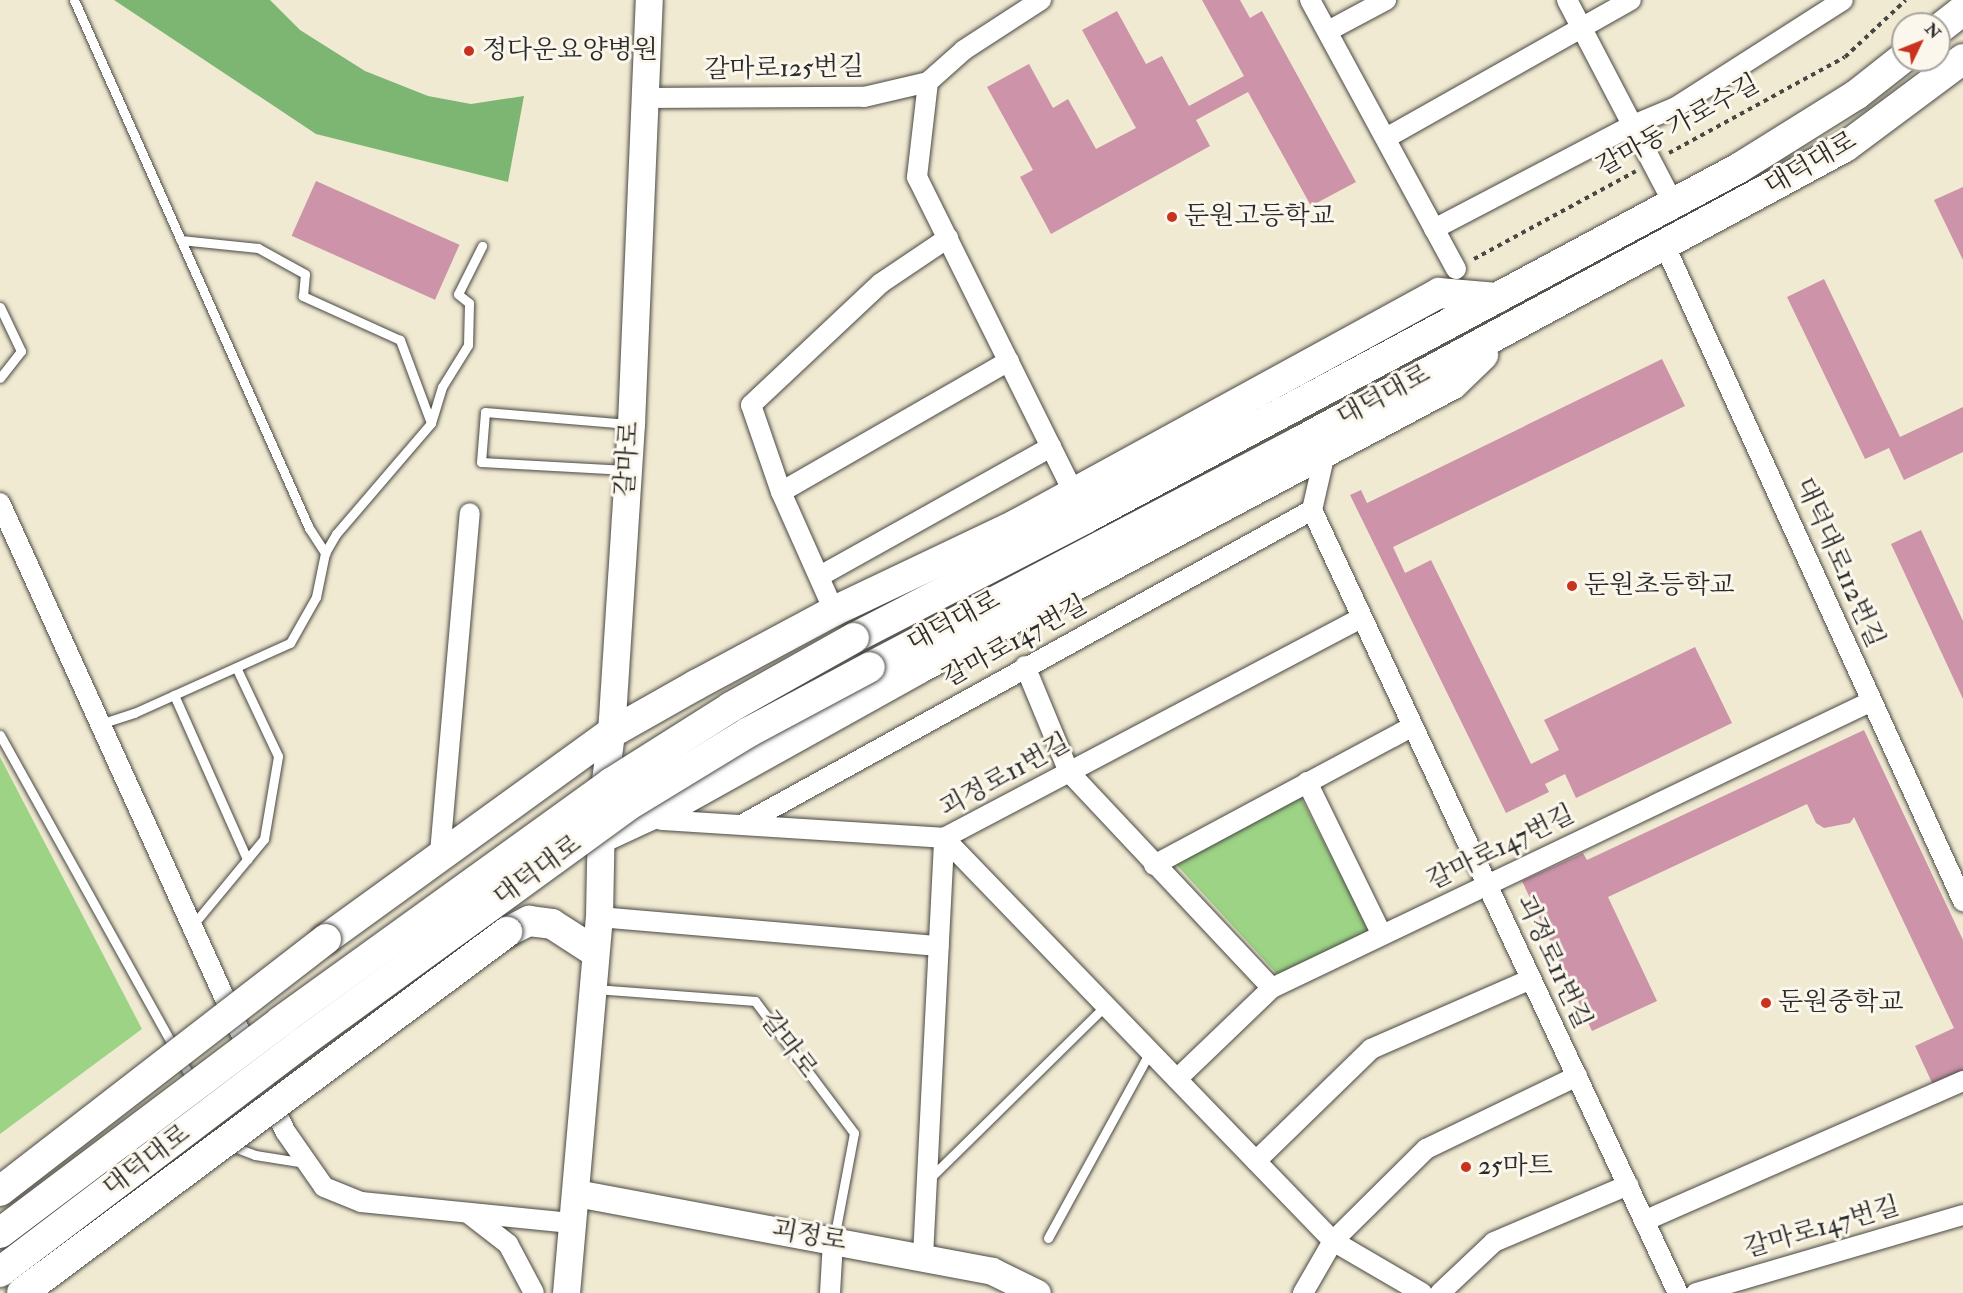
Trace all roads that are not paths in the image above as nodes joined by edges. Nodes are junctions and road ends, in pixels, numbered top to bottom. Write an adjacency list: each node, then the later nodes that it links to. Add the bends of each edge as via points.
1 (74, 0): 22 (lane)
2 (649, 0): 16 (main road, 갈마로)
3 (1041, 0): 15 (street, 갈마로125번길, via 964,50)
4 (1310, 0): 12 (street)
5 (1386, 0): 12 (street)
6 (1567, 0): 11 (street)
7 (1631, 0): 11 (street)
8 (1843, 0): 17 (street, via 1676,107)
9 (1963, 10): 10 (main road)
10 (1951, 20)
11 (1582, 29): 17 (street); 18 (street)
12 (1328, 31): 18 (street)
13 (1963, 59): 24 (main road, 대덕대로, via 1845,147)
14 (1891, 67): 19 (main road, 대덕대로, via 1856,95)
15 (928, 82): 16 (street, 갈마로125번길, via 864,97); 21 (street, via 917,177)
16 (644, 98): 33 (main road, 갈마로)
17 (1631, 126): 19 (street); 20 (street)
18 (1386, 138): 20 (street)
19 (1673, 203): 26 (main road, 대덕대로)
20 (1434, 229): 25 (street)
21 (948, 238): 29 (street); 38 (street, via 880,283 751,405)
22 (180, 240): 32 (lane, via 258,248 305,274 303,296 400,340); 43 (lane, via 309,528)
23 (482, 246): 32 (lane, via 458,294 469,303 468,345 442,387)
24 (1665, 246): 28 (main road, 대덕대로); 50 (street, 대덕대로112번길)
25 (1456, 269)
26 (1497, 298): 30 (main road, via 1439,293); 34 (main road, 대덕대로)
27 (0, 307): 31 (lane, via 21,351)
28 (1509, 330): 36 (main road, via 1453,384); 94 (main road, 대덕대로, bridge, via 749,732 626,807 303,1042)
29 (1009, 361): 35 (street); 38 (street)
30 (1307, 364): 34 (main road); 39 (main road)
31 (0, 378)
32 (431, 423): 43 (lane, via 336,534)
33 (631, 424): 37 (main road, 갈마로); 37 (lane, via 485,412 482,462)
34 (1247, 430): 89 (main road, 대덕대로, bridge, via 854,638 732,707 611,783 281,1021)
35 (1052, 447): 39 (street); 44 (street)
36 (1325, 453): 41 (street); 59 (main road, via 918,669 683,800)
37 (627, 471): 53 (main road, 갈마로)
38 (781, 492): 44 (street)
39 (1074, 492): 45 (main road, via 1017,524)
40 (0, 503): 51 (street)
41 (1312, 510): 46 (street, 괴정로11번길); 47 (street, 갈마로147번길)
42 (470, 513): 61 (street)
43 (325, 553): 48 (lane, via 316,597 290,643)
44 (820, 576): 45 (street)
45 (834, 611): 53 (main road)
46 (1362, 618): 52 (street, 괴정로11번길); 55 (street, 괴정로11번길)
47 (1024, 666): 55 (street); 58 (street, 갈마로147번길)
48 (236, 667): 49 (lane); 62 (lane, via 278,756 264,839)
49 (174, 695): 51 (lane); 62 (lane)
50 (1872, 701): 64 (street, 갈마로147번길); 65 (street, 대덕대로112번길)
51 (100, 724): 67 (street)
52 (1411, 727): 56 (street); 64 (street, 괴정로11번길)
53 (611, 733): 59 (main road, 갈마로); 61 (main road)
54 (0, 735): 80 (lane, via 231,1148)
55 (1069, 772): 60 (street, 괴정로11번길); 63 (street)
56 (1307, 782): 63 (street); 68 (street)
57 (661, 820): 58 (street)
58 (745, 823): 60 (street)
59 (601, 838): 66 (main road, 갈마로)
60 (944, 838): 69 (street, 괴정로11번길); 74 (street)
61 (440, 853): 83 (main road, bridge)
62 (247, 859): 67 (lane)
63 (1154, 865): 73 (street)
64 (1487, 885): 68 (street, 갈마로147번길); 71 (street, 괴정로11번길)
65 (1963, 901)
66 (599, 917): 69 (street); 70 (main road, 갈마로)
67 (190, 928): 80 (street, via 285,1131)
68 (1382, 935): 73 (street, 갈마로147번길)
69 (939, 946): 81 (street, 괴정로11번길)
70 (594, 951): 72 (main road, 갈마로); 95 (main road, bridge, via 552,924 529,921 507,932)
71 (1531, 979): 76 (street, 괴정로11번길); 79 (street, via 1371,1049)
72 (591, 988): 84 (main road, 갈마로); 91 (lane, 갈마로, via 755,1001 854,1133)
73 (1272, 988): 77 (street, 갈마로147번길)
74 (1106, 1005): 75 (street); 81 (lane)
75 (1150, 1052): 77 (street); 90 (lane)
76 (1576, 1076): 82 (street, 괴정로11번길); 92 (street, via 1426,1149)
77 (1177, 1079): 79 (street)
78 (1963, 1081): 87 (street)
79 (1256, 1161): 92 (street)
80 (305, 1163): 85 (street, via 324,1187 361,1202)
81 (927, 1181): 93 (street, 괴정로11번길)
82 (1628, 1185): 87 (street, 괴정로11번길); 102 (street, via 1494,1242)
83 (0, 1191)
84 (576, 1193): 88 (main road, 갈마로); 91 (main road, 괴정로)
85 (468, 1213): 88 (street); 96 (street, via 508,1244)
86 (1963, 1215): 104 (street, 갈마로147번길)
87 (1644, 1221): 103 (street, 괴정로11번길)
88 (572, 1223): 97 (main road, 갈마로)
89 (0, 1233)
90 (1048, 1238)
91 (833, 1241): 93 (main road, 괴정로); 98 (street)
92 (1333, 1241): 100 (street); 101 (street)
93 (923, 1257): 99 (main road, 괴정로, via 992,1271)
94 (0, 1272)
95 (22, 1293)
96 (534, 1293)
97 (566, 1293)
98 (830, 1293)
99 (1037, 1293)
100 (1303, 1293)
101 (1422, 1293)
102 (1440, 1293)
103 (1678, 1293)
104 (1696, 1293)

